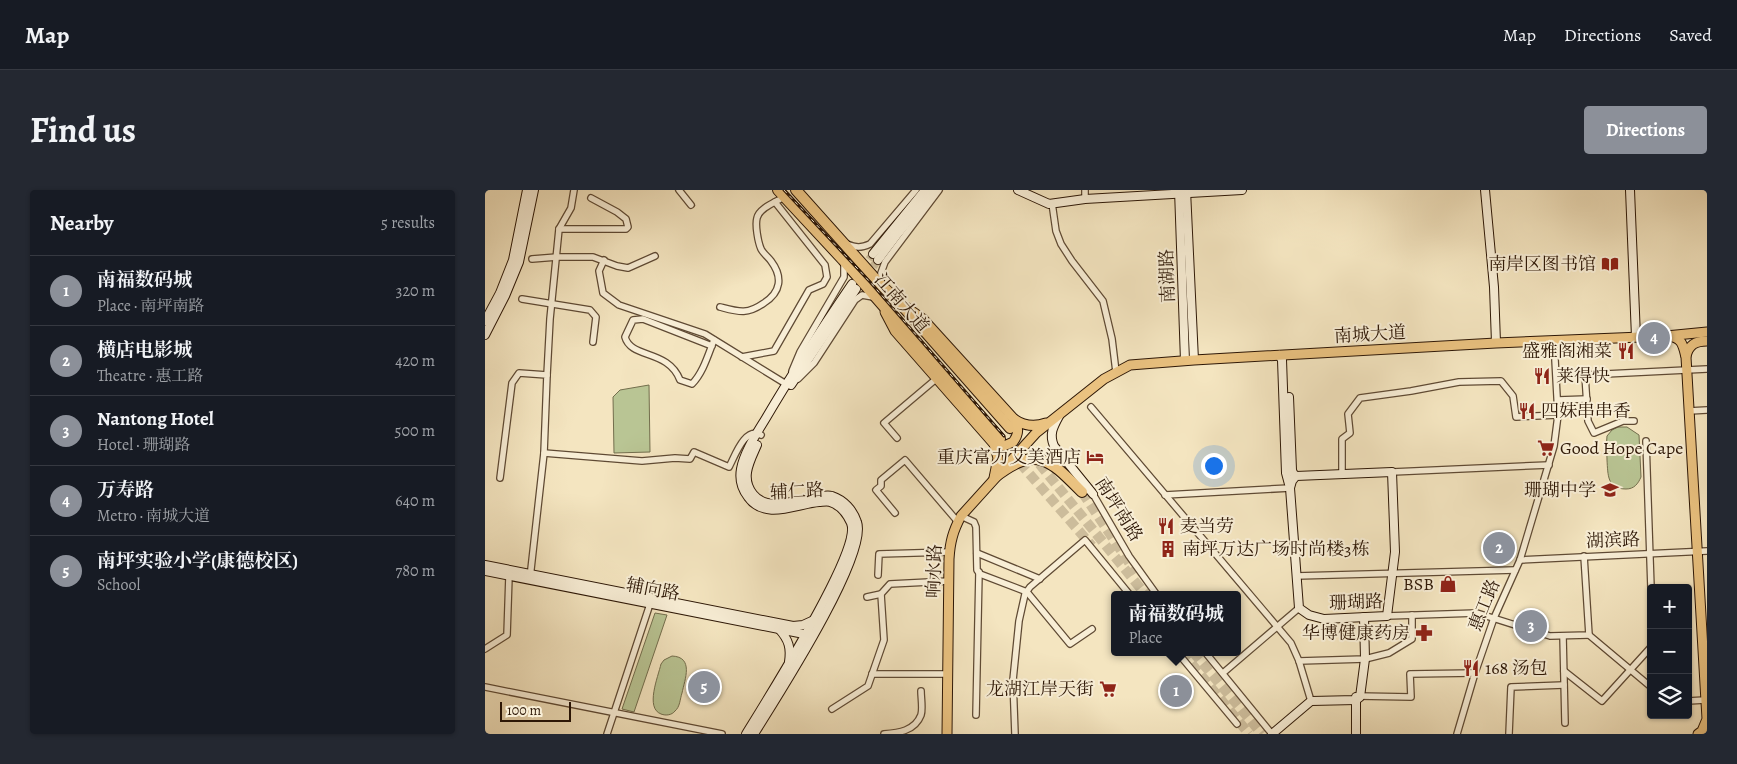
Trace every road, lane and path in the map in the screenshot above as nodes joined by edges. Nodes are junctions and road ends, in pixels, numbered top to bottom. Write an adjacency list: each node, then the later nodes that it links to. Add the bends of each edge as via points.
1 (527, 190): 34 (street, via 513,260)
2 (535, 190): 36 (street, via 519,262)
3 (573, 190): 21 (street, via 571,208)
4 (679, 190): 20 (street)
5 (795, 190): 22 (highway, 江南大道)
6 (915, 190): 22 (street, via 870,244 862,248)
7 (925, 190): 8 (street, via 876,257)
8 (934, 190)
9 (939, 190): 28 (street, via 885,262)
10 (1018, 190): 19 (street)
11 (1085, 190): 18 (street)
12 (1242, 190): 15 (street)
13 (1485, 190): 43 (street)
14 (1630, 190): 38 (street)
15 (1182, 191): 18 (street); 48 (street)
16 (779, 196): 27 (highway, 江南大道); 33 (street, via 758,214 756,220 761,250 779,275 775,294 750,311 740,313); 46 (street, via 825,265 827,277 823,284 809,290 774,351)
17 (591, 198): 21 (street, via 626,219 628,228)
18 (1085, 199): 19 (street)
19 (1052, 203): 51 (street, via 1061,244 1103,300)
20 (691, 205)
21 (559, 230): 24 (street)
22 (842, 242): 28 (highway, 江南大道)
23 (655, 256): 26 (street, via 628,268)
24 (557, 257): 25 (street); 26 (street); 32 (street)
25 (532, 260)
26 (604, 260): 42 (street, via 599,271 603,293 619,305 705,334)
27 (843, 260): 31 (highway, 江南大道); 54 (street, via 844,277 800,352)
28 (881, 285): 63 (highway, 江南大道)
29 (854, 287): 54 (street, 辅仁路)
30 (522, 299): 32 (street)
31 (879, 302): 53 (main road, via 895,331); 54 (street, via 862,295 855,300 814,363); 67 (highway, 江南大道)
32 (551, 303): 41 (street, via 590,310 596,317); 52 (street)
33 (720, 307)
34 (485, 321)
35 (1707, 332): 37 (main road, 南城大道)
36 (485, 335)
37 (1667, 336): 38 (main road, 南城大道); 47 (main road, via 1681,341)
38 (1636, 337): 39 (main road, 南城大道)
39 (1554, 341): 43 (main road, 南城大道); 56 (street, 惠工路)
40 (1707, 341): 47 (main road, via 1693,343)
41 (593, 342)
42 (713, 343): 42 (street, via 698,378 692,384 680,380 677,372 663,359 633,349 625,337 633,320 643,319); 46 (street)
43 (1496, 343): 44 (main road, 南城大道)
44 (1291, 354): 45 (main road, 南城大道); 72 (street, via 1287,360 1291,470)
45 (1279, 355): 48 (main road, 南城大道); 75 (street, via 1282,360 1286,473)
46 (743, 357): 54 (street)
47 (1685, 357): 50 (main road)
48 (1190, 360): 51 (main road, 南城大道, via 1131,366)
49 (1707, 369): 50 (street)
50 (1686, 370): 55 (street, via 1585,375); 59 (main road)
51 (1116, 372): 61 (main road, 南城大道)
52 (547, 375): 68 (street); 73 (street, via 519,373 512,383)
53 (936, 379): 65 (street, via 885,423); 67 (main road)
54 (788, 385): 64 (street, 辅仁路)
55 (1587, 399): 56 (street); 62 (street, via 1588,421 1594,433 1623,421)
56 (1558, 400): 60 (street, 惠工路)
57 (1091, 408): 78 (street)
58 (1707, 410): 59 (street)
59 (1689, 411): 83 (main road)
60 (1558, 415): 69 (street, 惠工路); 71 (street, via 1515,418 1513,396 1501,381 1459,382 1360,398 1348,414 1350,433 1343,439)
61 (1057, 417): 63 (main road, via 1044,424); 74 (main road, 响水路, via 1036,433); 77 (street, 南坪南路, via 1051,429 1051,440)
62 (1634, 421)
63 (1012, 424): 67 (main road, via 1018,425 1019,431 1013,442 1004,446)
64 (759, 434): 68 (street, via 745,438 729,467 694,452 690,459 642,461); 112 (street, 辅仁路, via 742,464 740,477 743,490 751,500 764,508 779,510 829,501 844,510 852,525 848,551); 116 (street, 辅仁路, via 746,477 755,496 766,503 778,505 831,495 848,505 858,524 854,554)
65 (897, 438)
66 (1646, 441): 85 (street)
67 (997, 442): 74 (main road)
68 (544, 453): 96 (street)
69 (1549, 465): 70 (street); 87 (street, 惠工路)
70 (1392, 472): 71 (street); 92 (street, via 1395,552)
71 (1341, 474): 72 (street)
72 (1296, 476): 75 (street)
73 (500, 478)
74 (994, 478): 76 (highway, via 1015,463 1039,459 1059,469); 80 (main road, 响水路)
75 (1290, 488): 78 (street); 95 (street)
76 (1082, 492)
77 (1093, 494): 101 (street, 南坪南路, via 1129,556)
78 (1165, 495): 113 (street)
79 (895, 514): 80 (street, via 876,490 881,486 881,480 905,460)
80 (959, 519): 82 (main road, 响水路, via 950,540); 84 (street, via 974,522)
81 (1707, 551): 83 (street, 湖滨路)
82 (949, 552): 93 (street, via 879,554); 98 (main road, 响水路)
83 (1697, 552): 85 (street, 湖滨路); 107 (main road)
84 (977, 553): 91 (street); 97 (street)
85 (1650, 554): 86 (street, 湖滨路); 99 (street)
86 (1584, 556): 87 (street, 湖滨路); 118 (street)
87 (1520, 560): 89 (street, 惠工路)
88 (485, 565): 96 (street, 辅向路)
89 (1515, 570): 92 (street); 111 (street, 惠工路)
90 (485, 571): 94 (street, 辅向路)
91 (979, 572): 102 (street); 144 (street)
92 (1392, 573): 95 (street); 109 (street)
93 (878, 575)
94 (509, 576): 96 (street, 辅向路); 120 (street, via 507,635)
95 (1296, 576): 106 (street)
96 (530, 577): 105 (street, 辅向路); 112 (street, 辅向路, via 793,626)
97 (1040, 579): 100 (street, via 1085,540); 102 (street)
98 (949, 581): 103 (street, via 890,584); 132 (main road, 响水路)
99 (1651, 584)
100 (1127, 591)
101 (1154, 591)
102 (1027, 592): 115 (street, via 1069,644); 154 (street, via 1019,621 1013,680)
103 (881, 594): 104 (street); 131 (street, via 883,640)
104 (867, 596)
105 (650, 604): 114 (street, 辅向路); 143 (street)
106 (1299, 608): 110 (street, 珊瑚路, via 1324,619); 113 (street)
107 (1704, 614): 127 (main road)
108 (1412, 615): 109 (street, 珊瑚路); 111 (street, 珊瑚路, via 1477,613); 124 (street, via 1411,639 1389,653)
109 (1387, 616): 110 (street, 珊瑚路)
110 (1361, 618): 124 (street)
111 (1494, 618): 119 (street, 珊瑚路, via 1550,636); 130 (street, 惠工路)
112 (814, 620): 117 (street, 辅仁路)
113 (1276, 627): 125 (street, via 1291,643); 133 (street)
114 (779, 629): 117 (street, 辅向路); 126 (street, via 789,646)
115 (1092, 629)
116 (815, 634): 117 (street, 辅向路); 151 (street, 辅仁路)
117 (807, 635): 126 (street, 辅仁路)
118 (1589, 635): 119 (street, 珊瑚路); 128 (street)
119 (1563, 636): 129 (street)
120 (485, 648)
121 (1647, 651): 128 (street)
122 (1180, 656): 147 (street)
123 (1208, 656): 133 (street)
124 (1362, 659): 125 (street); 138 (street)
125 (1299, 661): 139 (street)
126 (789, 663): 150 (street, 辅仁路)
127 (1705, 667): 140 (main road)
128 (1631, 669): 129 (street, via 1602,701); 134 (street)
129 (1564, 671): 135 (street)
130 (1475, 673): 138 (street, via 1410,674 1411,697); 157 (street, 惠工路)
131 (872, 674): 132 (street); 142 (street, via 868,686)
132 (948, 674): 153 (main road, 响水路)
133 (1223, 674): 155 (street)
134 (1647, 683)
135 (1564, 685): 146 (street); 158 (street, via 1511,687)
136 (485, 687): 143 (street)
137 (921, 691): 152 (street, via 921,715 913,727)
138 (1357, 697): 139 (street); 156 (street)
139 (1311, 700): 155 (street)
140 (1705, 700): 141 (street); 145 (main road)
141 (1692, 701)
142 (832, 709)
143 (614, 712): 148 (street); 149 (street)
144 (976, 715)
145 (1707, 721): 159 (main road)
146 (1565, 723)
147 (1237, 724)
148 (607, 734)
149 (722, 734)
150 (746, 734)
151 (754, 734)
152 (884, 734)
153 (947, 734)
154 (1015, 734)
155 (1272, 734)
156 (1356, 734)
157 (1457, 734)
158 (1509, 734)
159 (1698, 734)

